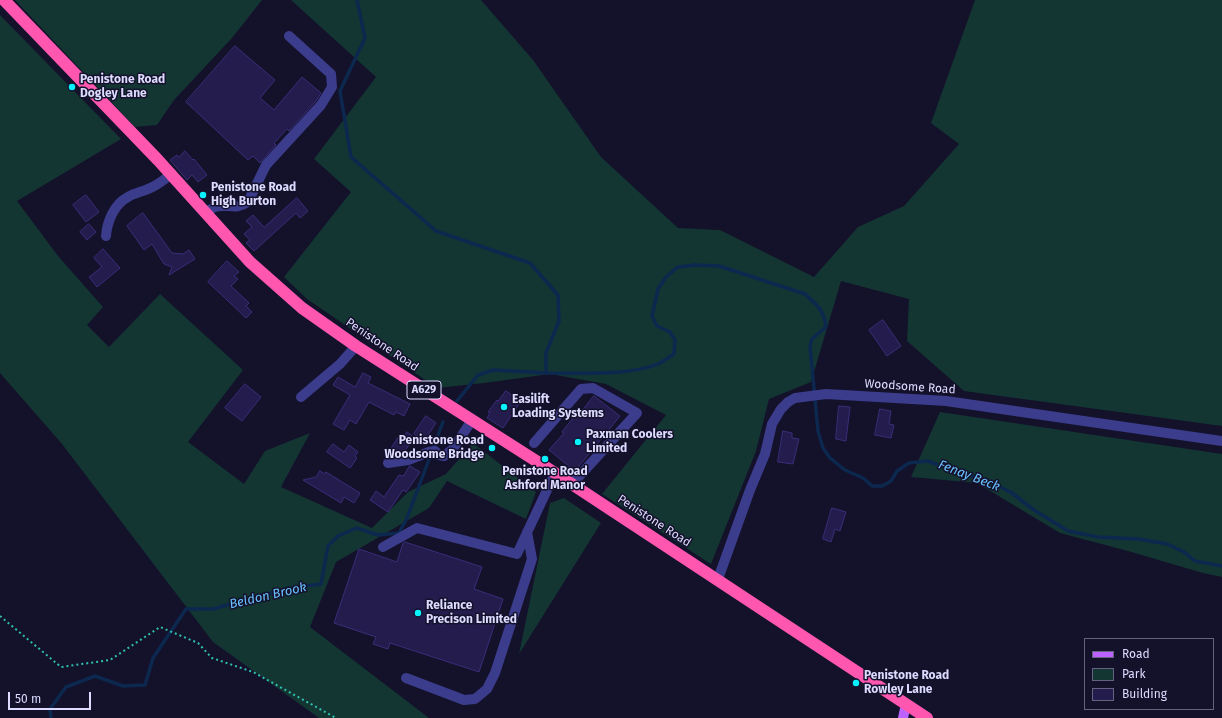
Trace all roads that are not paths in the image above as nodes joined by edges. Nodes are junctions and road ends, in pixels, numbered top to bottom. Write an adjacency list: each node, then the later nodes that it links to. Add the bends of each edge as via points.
1 (4, 0): 3 (highway, Penistone Road / A629)
2 (289, 36): 4 (street, via 331,74 332,87 321,105 266,165 248,202 243,206 216,207)
3 (172, 174): 4 (highway, Penistone Road / A629); 5 (street, via 149,189 127,197 116,207 106,229)
4 (206, 212): 6 (highway, Penistone Road / A629, via 250,262 302,308)
5 (106, 236)
6 (356, 346): 7 (street, via 329,374); 8 (highway, Penistone Road / A629)
7 (300, 397)
8 (472, 420): 11 (street, via 453,449 444,456 432,452); 12 (highway, Penistone Road / A629)
9 (1222, 441): 16 (street, Woodsome Road, via 946,401 826,394 802,396 788,402 772,424 765,454)
10 (534, 443): 13 (street, via 581,389 593,388 637,413)
11 (388, 464)
12 (555, 473): 13 (highway, Penistone Road / A629); 14 (street)
13 (572, 484): 16 (highway, Penistone Road / A629)
14 (527, 532): 15 (street, via 517,554 417,528); 17 (street, via 532,559 495,673 487,689 475,699 464,700)
15 (383, 547)
16 (718, 580): 18 (highway, Penistone Road / A629)
17 (406, 678)
18 (906, 704): 19 (main road); 20 (highway, Penistone Road / A629)
19 (902, 718)
20 (927, 718)

